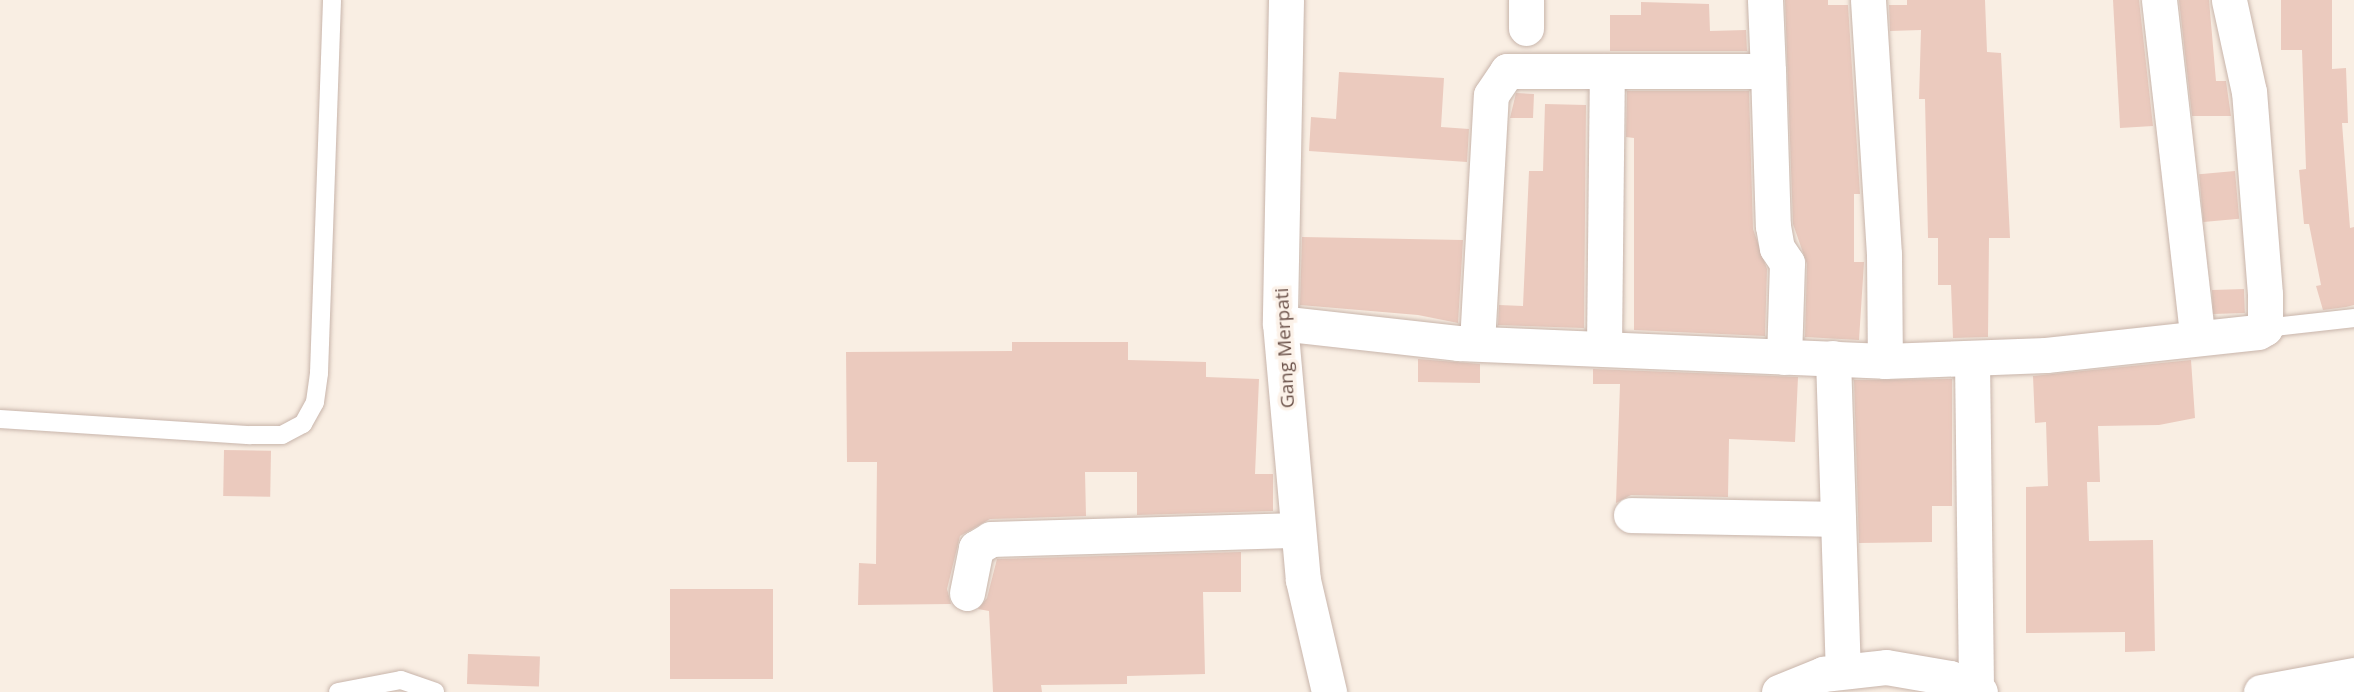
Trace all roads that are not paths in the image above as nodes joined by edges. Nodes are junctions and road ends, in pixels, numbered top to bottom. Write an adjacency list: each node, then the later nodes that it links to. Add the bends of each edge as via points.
1 (332, 0): 19 (lane, via 319,373 315,402 303,424 282,435 250,435)
2 (1286, 0): 10 (street, Gang Merpati)
3 (1765, 0): 8 (street)
4 (1868, 0): 18 (street, via 1884,254)
5 (2159, 0): 12 (street)
6 (2229, 0): 11 (street, via 2249,92)
7 (1607, 71): 8 (street); 13 (street, via 1507,71 1491,95); 14 (street)
8 (1769, 71): 15 (street, via 1773,226 1777,248 1787,262)
9 (2354, 318): 11 (lane)
10 (1280, 323): 13 (street); 22 (street, Gang Merpati)
11 (2265, 328): 12 (street, via 2226,339)
12 (2197, 336): 17 (street)
13 (1477, 344): 14 (street)
14 (1604, 348): 15 (street)
15 (1784, 357): 16 (street)
16 (1833, 358): 18 (street); 21 (street)
17 (1972, 359): 18 (street); 26 (street)
18 (1885, 361)
19 (0, 419)
20 (1631, 515): 21 (street)
21 (1838, 519): 24 (street)
22 (1298, 530): 23 (street, via 991,539 976,548); 29 (street, Gang Merpati, via 1303,579)
23 (967, 593)
24 (1843, 670): 26 (street, via 1921,670); 30 (street)
25 (2354, 675): 31 (street)
26 (1978, 690)
27 (338, 692): 28 (lane, via 401,680)
28 (435, 692)
29 (1329, 692)
30 (1779, 692)
31 (2261, 692)

